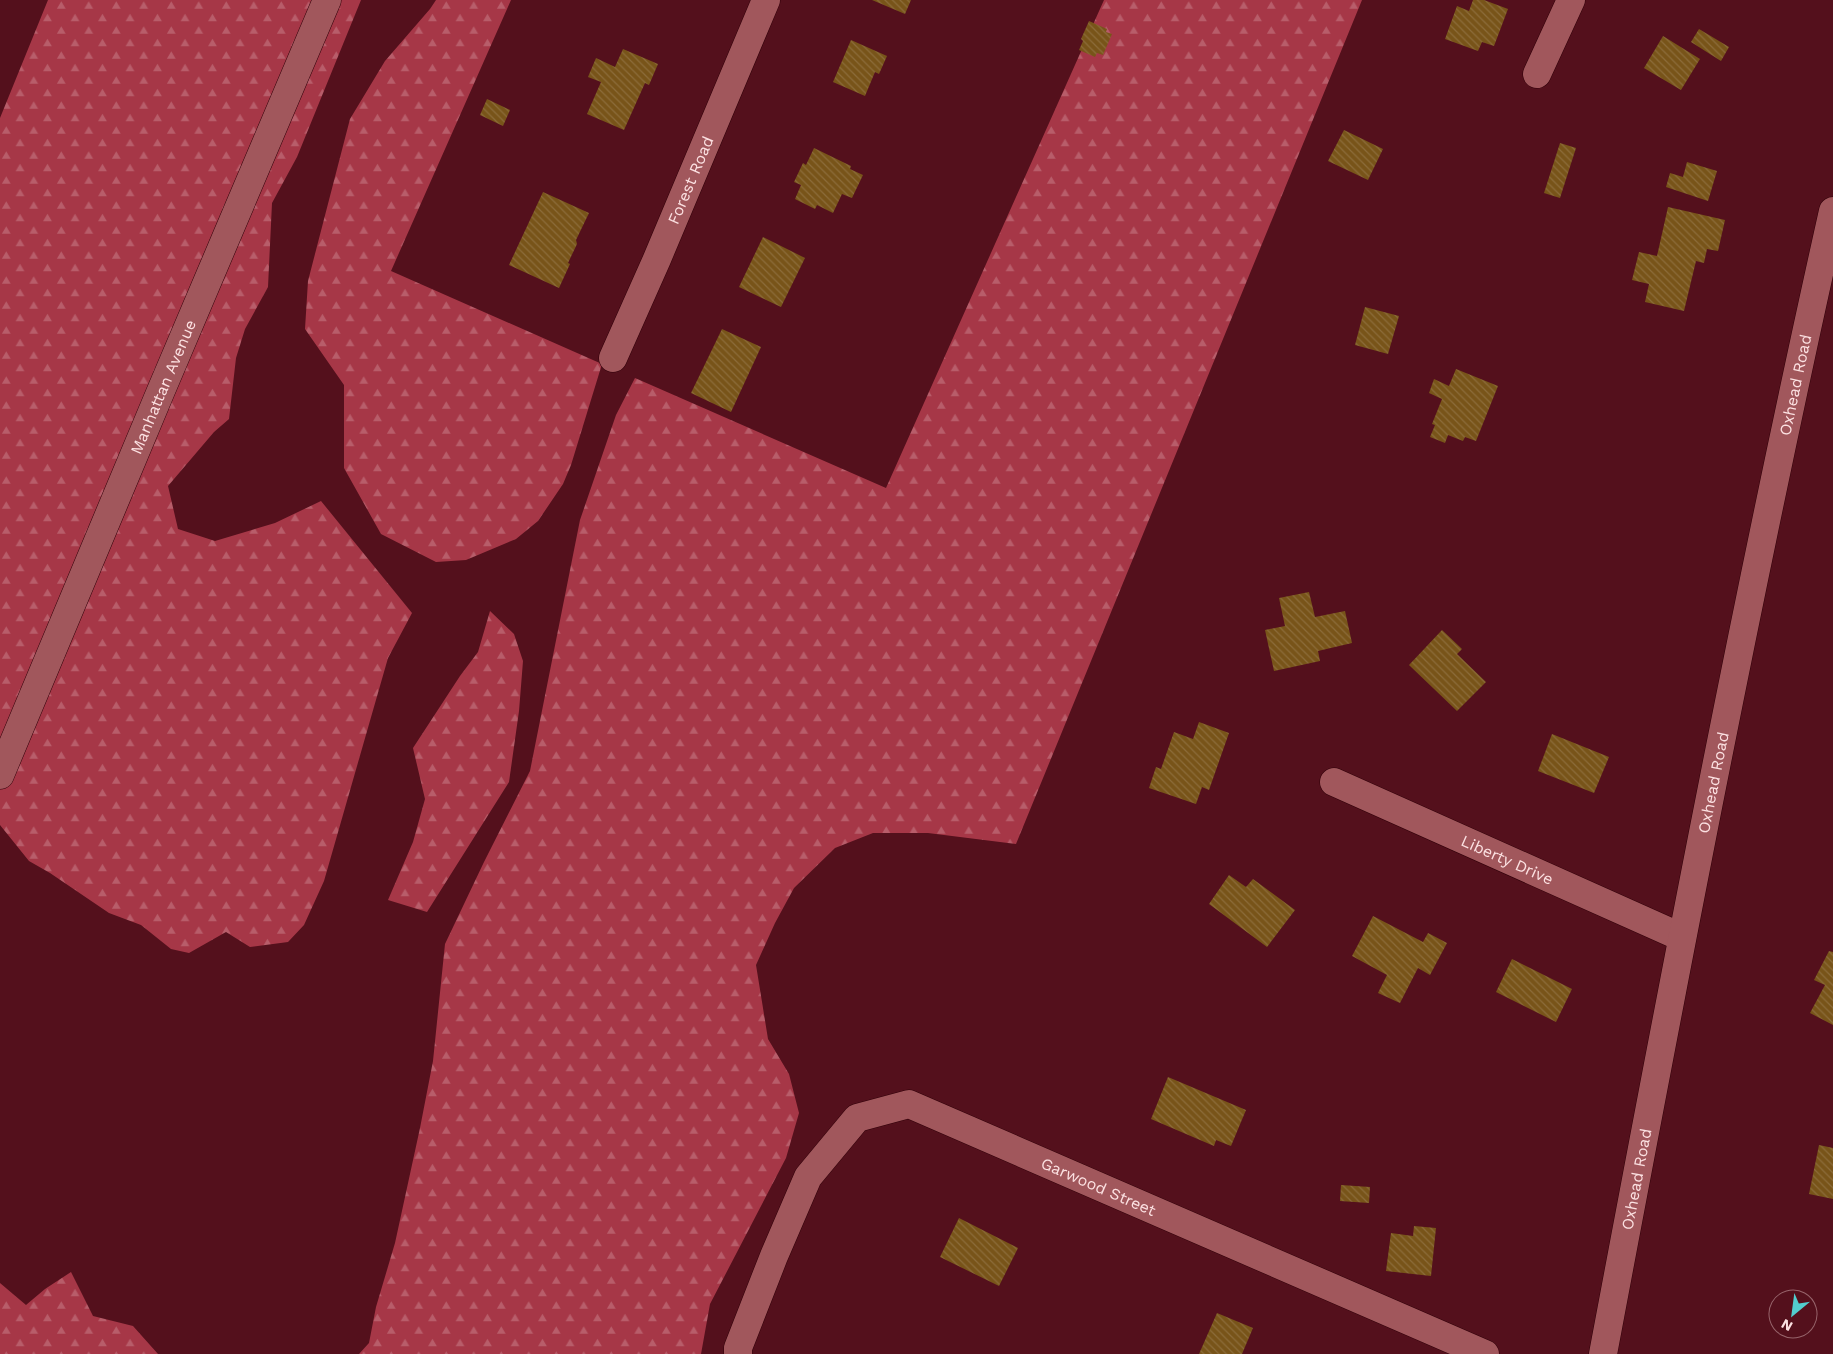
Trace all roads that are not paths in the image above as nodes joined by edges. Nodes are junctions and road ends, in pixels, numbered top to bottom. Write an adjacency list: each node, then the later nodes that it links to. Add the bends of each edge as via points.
1 (327, 0): 7 (street, Manhattan Avenue)
2 (766, 0): 6 (street, Forest Road)
3 (1571, 0): 4 (street)
4 (1537, 74)
5 (1833, 211): 9 (street, Oxhead Road)
6 (613, 358)
7 (0, 775)
8 (1334, 782): 9 (street, Liberty Drive)
9 (1681, 937): 12 (street, Oxhead Road)
10 (738, 1354): 11 (street, Garwood Street, via 774,1256 808,1177 857,1118 909,1104)
11 (1485, 1354)
12 (1603, 1354)

